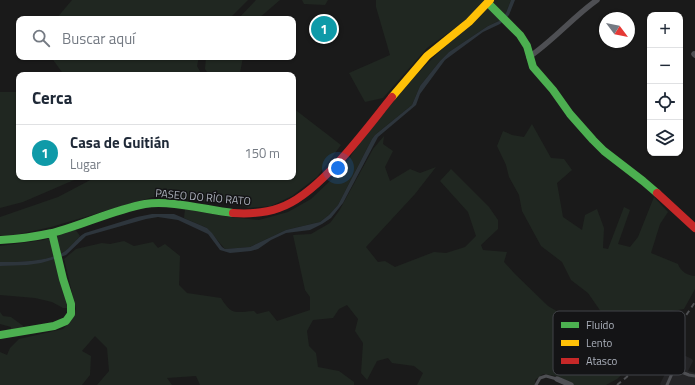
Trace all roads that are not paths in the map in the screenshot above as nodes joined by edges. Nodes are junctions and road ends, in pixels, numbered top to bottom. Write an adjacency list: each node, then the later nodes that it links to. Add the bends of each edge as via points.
1 (597, 0): 3 (street)
2 (491, 4): 3 (street, via 523,38); 5 (street, PASEO DO RÍO RATO, via 427,56 337,163 296,200 279,208 246,214 164,203 131,206)
3 (530, 57): 4 (street, via 533,67 593,140)
4 (695, 228)
5 (53, 236): 6 (street, PASEO DO RÍO RATO); 7 (street, via 71,304 71,314 66,321 54,326)
6 (0, 240)
7 (0, 335)
8 (685, 373): 10 (lane)
9 (671, 375): 14 (lane)
10 (695, 376)
11 (557, 379): 12 (lane, via 546,376 540,378); 13 (street)
12 (536, 385)
13 (571, 385)
14 (667, 385)

